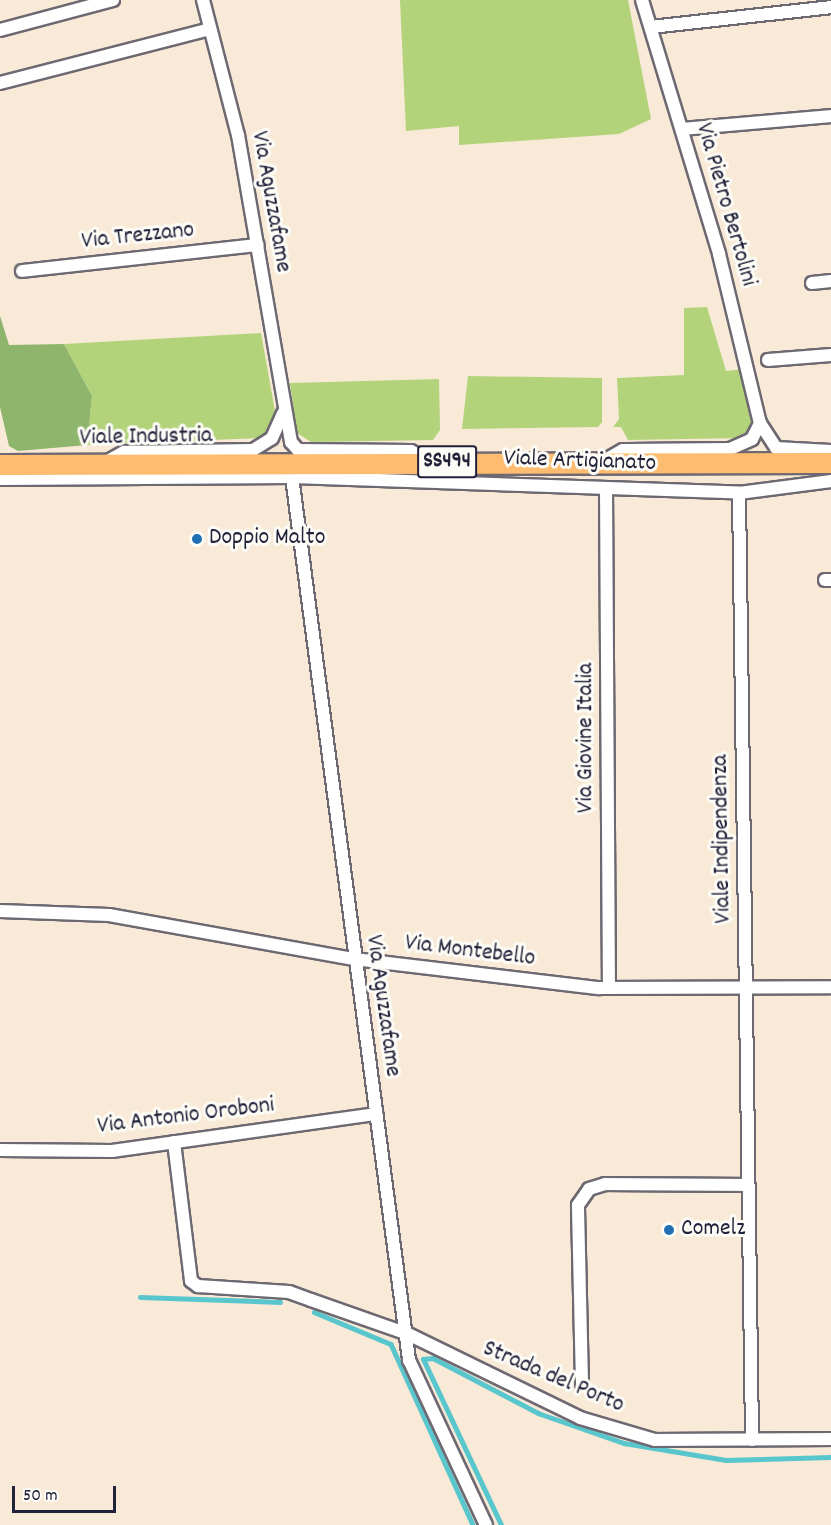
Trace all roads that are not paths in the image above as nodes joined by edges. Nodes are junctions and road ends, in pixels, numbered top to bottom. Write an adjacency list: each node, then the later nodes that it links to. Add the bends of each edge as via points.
1 (113, 0): 7 (street)
2 (203, 0): 6 (street, Via Aguzzafame)
3 (642, 0): 5 (street, Via Pietro Bertolini)
4 (831, 7): 5 (street)
5 (651, 27): 10 (street, Via Pietro Bertolini)
6 (210, 29): 8 (street); 11 (street, Via Aguzzafame)
7 (0, 30)
8 (0, 83)
9 (831, 116): 10 (street)
10 (682, 129): 18 (street, Via Pietro Bertolini)
11 (258, 245): 12 (street, Via Trezzano); 17 (street, Via Aguzzafame)
12 (22, 271)
13 (831, 281): 14 (street)
14 (812, 283)
15 (831, 355): 16 (street)
16 (768, 360)
17 (283, 413): 20 (street, Via Aguzzafame, via 298,450 411,451); 23 (street, via 273,438 253,450 124,452)
18 (760, 423): 19 (street, Via Pietro Bertolini, via 776,448); 21 (street, via 752,439 730,449 622,450)
19 (831, 451)
20 (434, 462): 21 (main road, Viale Artigianato / SS494); 25 (main road, Viale Artigianato / SS494)
21 (601, 463): 22 (main road, Viale Artigianato / SS494)
22 (831, 463)
23 (104, 464): 24 (main road, Viale Industria / SS494); 25 (main road, Viale Industria / SS494)
24 (0, 465)
25 (292, 470): 26 (street, Viale Industria); 28 (street, Viale Artigianato); 31 (street, Via Aguzzafame)
26 (0, 479)
27 (831, 481): 29 (street, Viale Artigianato)
28 (606, 488): 29 (street, Viale Artigianato); 33 (street, Via Giovine Italia)
29 (740, 493): 34 (street, Viale Indipendenza)
30 (0, 911): 31 (street, Via Montebello, via 109,915)
31 (354, 959): 33 (street, Via Montebello); 35 (street, Via Aguzzafame)
32 (831, 987): 34 (street, Via Montebello)
33 (609, 988): 34 (street, Via Montebello)
34 (746, 988): 38 (street, Viale Indipendenza)
35 (376, 1114): 36 (street, Via Antonio Oroboni); 39 (street, Via Aguzzafame)
36 (174, 1142): 37 (street, Via Antonio Oroboni, via 112,1150); 39 (street, Strada del Porto, via 191,1281 198,1286 290,1292)
37 (0, 1150)
38 (748, 1185): 40 (street, via 605,1184 589,1189 578,1205); 42 (street, Viale Indipendenza)
39 (408, 1334): 42 (street, Strada del Porto, via 580,1418 656,1440); 43 (street, Via Aguzzafame, via 409,1360)
40 (582, 1384)
41 (831, 1439): 42 (street, Strada del Porto)
42 (752, 1440)
43 (486, 1525)

